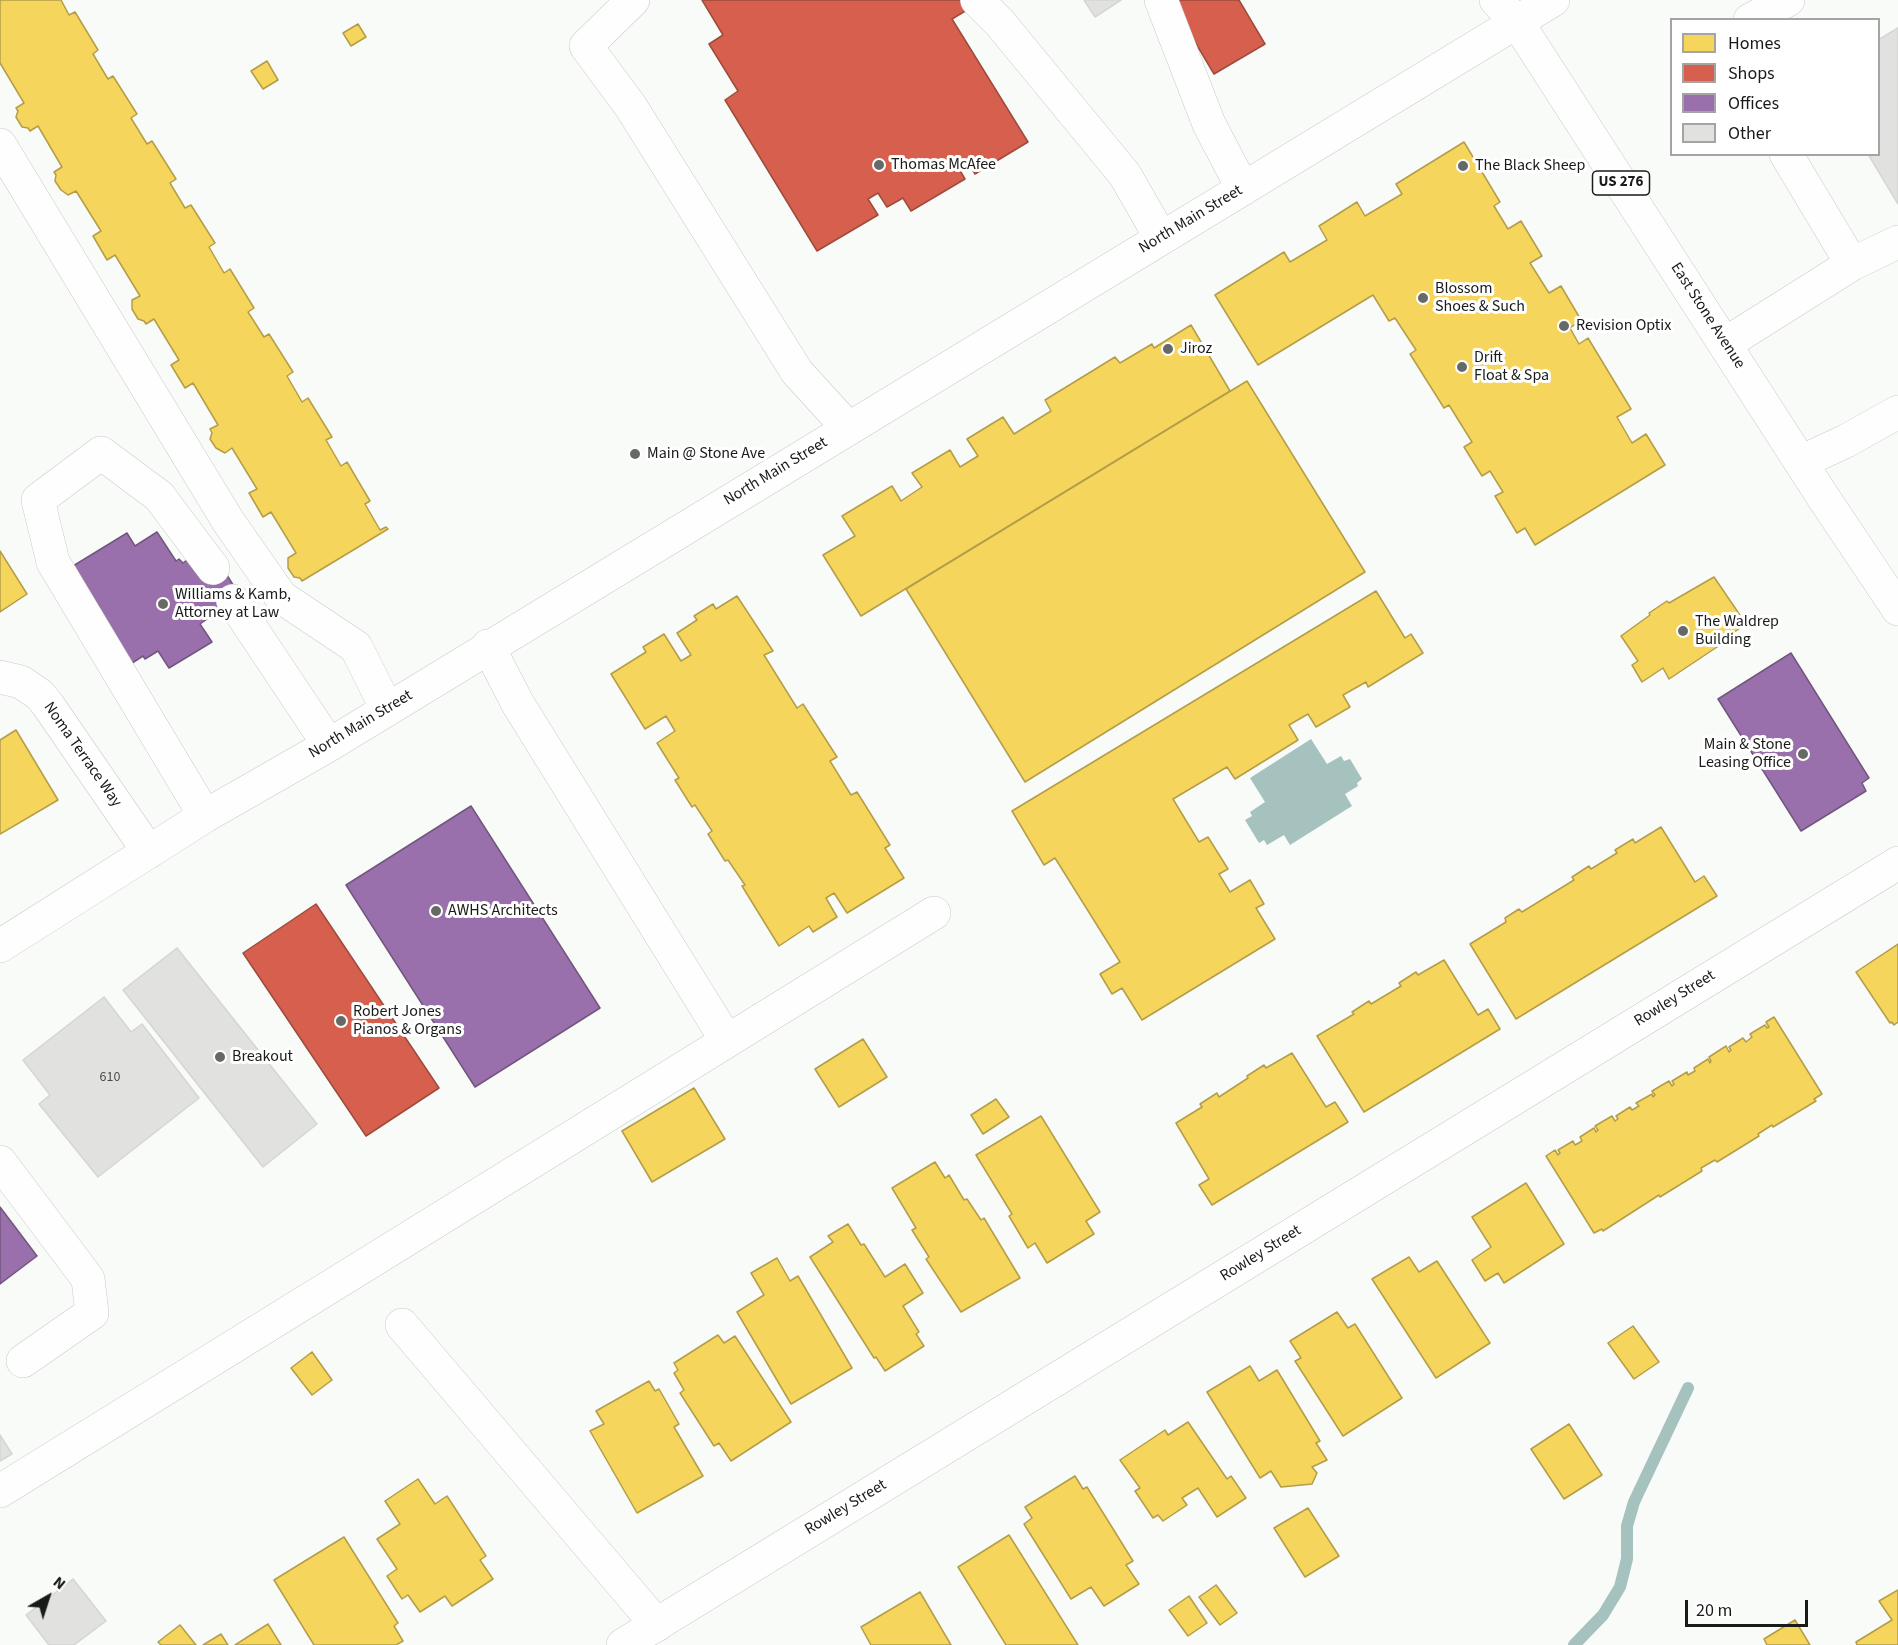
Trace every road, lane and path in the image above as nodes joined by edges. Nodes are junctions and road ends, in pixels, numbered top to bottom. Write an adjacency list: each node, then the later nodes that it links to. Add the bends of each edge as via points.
1 (633, 0): 18 (main road, via 586,46 631,107 797,372)
2 (977, 0): 13 (main road, via 1125,175)
3 (1161, 0): 12 (main road, via 1209,124)
4 (1553, 0): 7 (main road, North Main Street)
5 (1732, 0): 8 (main road)
6 (1788, 0): 9 (main road)
7 (1506, 11): 12 (main road, North Main Street); 16 (main road, East Stone Avenue / US 276)
8 (1742, 18)
9 (1754, 18)
10 (0, 145): 25 (main road, via 228,521 281,597 356,647)
11 (1787, 156): 15 (main road)
12 (1243, 189): 13 (main road, North Main Street)
13 (1161, 238): 18 (main road, North Main Street)
14 (1898, 242): 15 (main road)
15 (1852, 264): 16 (main road)
16 (1725, 344): 19 (main road, East Stone Avenue / US 276)
17 (1898, 412): 19 (main road)
18 (849, 428): 23 (main road, North Main Street)
19 (1801, 462): 22 (main road, East Stone Avenue / US 276)
20 (213, 568): 27 (main road, via 159,496 101,453 38,500 53,562)
21 (233, 601): 26 (main road)
22 (1898, 609)
23 (488, 646): 25 (main road, North Main Street); 32 (main road, via 518,704)
24 (0, 677): 28 (main road, Noma Terrace Way, via 21,682 40,695)
25 (387, 709): 26 (main road, North Main Street)
26 (329, 745): 27 (main road, North Main Street)
27 (205, 816): 28 (main road, North Main Street)
28 (149, 852): 31 (main road, North Main Street)
29 (1898, 863): 37 (main road, Rowley Street)
30 (934, 913): 32 (main road)
31 (0, 946)
32 (727, 1041): 36 (main road)
33 (0, 1162): 35 (main road, via 88,1278 92,1313)
34 (402, 1325): 37 (main road)
35 (23, 1361)
36 (0, 1491)
37 (657, 1625): 38 (main road, Rowley Street)
38 (623, 1645)

